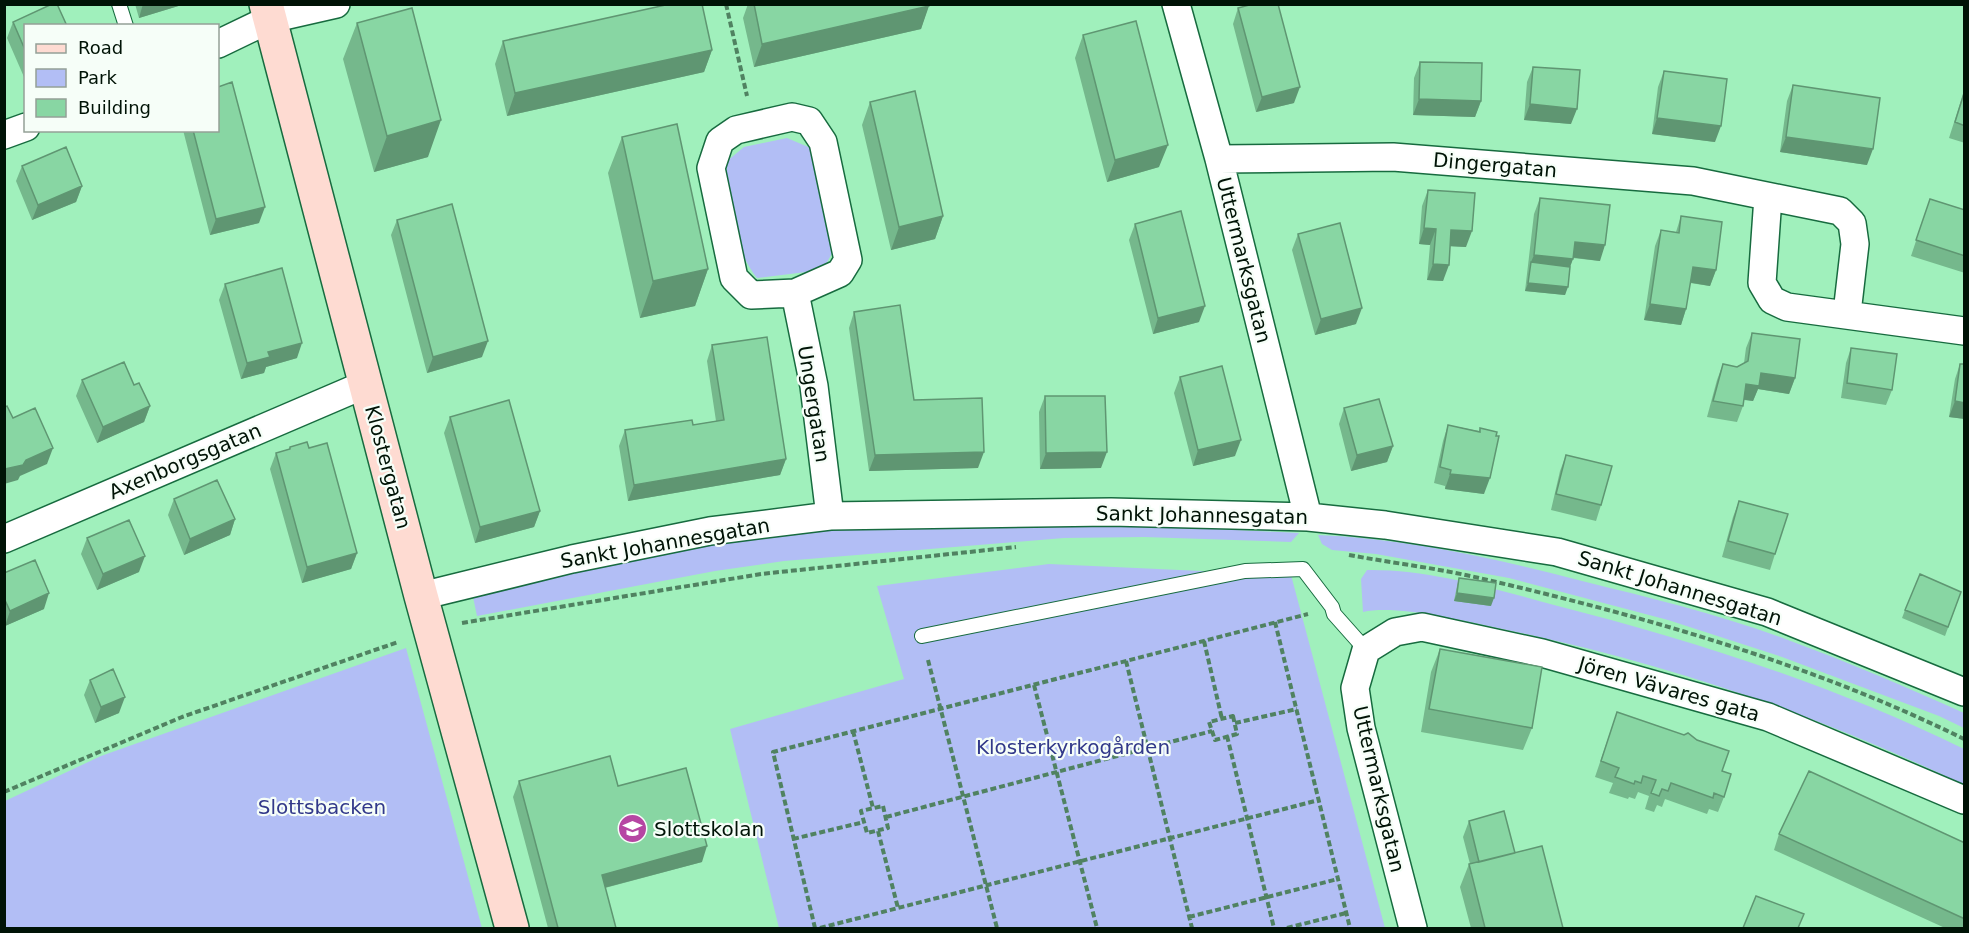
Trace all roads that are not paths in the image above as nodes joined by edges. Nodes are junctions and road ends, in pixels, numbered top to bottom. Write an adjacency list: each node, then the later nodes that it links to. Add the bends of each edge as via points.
1 (120, 4): 5 (lane)
2 (336, 4): 4 (street)
3 (1176, 4): 9 (street, Uttermarksgatan)
4 (268, 12): 6 (street); 14 (street, Klostergatan)
5 (125, 24)
6 (219, 43)
7 (24, 128): 8 (street)
8 (4, 135)
9 (1219, 159): 10 (street, Dingergatan, via 1393,157 1693,181); 16 (street, Uttermarksgatan)
10 (1768, 197): 12 (street, Dingergatan, via 1840,211 1852,223 1855,244); 12 (street, via 1762,283 1772,300 1787,306)
11 (795, 293): 11 (street, via 840,273 848,260 823,142 809,121 792,117 736,130 720,141 711,168 734,278 750,295); 15 (street, Ungergatan, via 814,386)
12 (1847, 313): 13 (street)
13 (1965, 331)
14 (366, 384): 17 (street, Axenborgsgatan); 18 (street, Klostergatan)
15 (830, 516): 16 (street, Sankt Johannesgatan, via 1111,512); 18 (street, Sankt Johannesgatan, via 710,531)
16 (1308, 517): 21 (street, Sankt Johannesgatan, via 1557,552 1767,612)
17 (4, 539)
18 (421, 596): 23 (street, Klostergatan)
19 (922, 636): 20 (lane, via 1245,570 1304,569 1334,614)
20 (1366, 650): 22 (street, Jören Vävares gata, via 1395,632 1422,627 1542,653 1768,717); 24 (street, Uttermarksgatan, via 1355,688 1361,728)
21 (1965, 692)
22 (1965, 800)
23 (512, 928)
24 (1413, 928)

